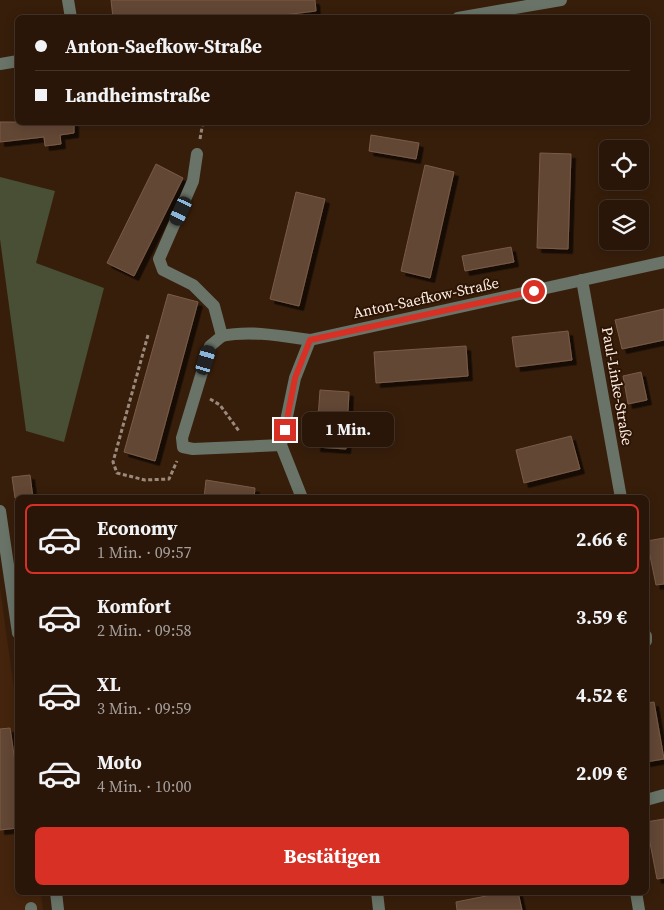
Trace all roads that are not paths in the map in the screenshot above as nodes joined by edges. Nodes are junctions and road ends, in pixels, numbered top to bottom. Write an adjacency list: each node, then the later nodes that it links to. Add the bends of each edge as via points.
1 (68, 0): 3 (street)
2 (561, 0): 4 (street)
3 (70, 15)
4 (475, 15)
5 (15, 62): 6 (street)
6 (0, 64)
7 (197, 154): 10 (street, via 193,181 159,258 163,270 193,285 214,306)
8 (664, 262): 9 (street, Anton-Saefkow-Straße)
9 (582, 280): 11 (street, Anton-Saefkow-Straße); 14 (street, Paul-Linke-Straße)
10 (222, 336): 11 (street, Anton-Saefkow-Straße); 12 (street, via 210,346 182,438 183,447)
11 (310, 340): 12 (street, via 295,378)
12 (281, 445): 13 (street)
13 (301, 495)
14 (620, 495)
15 (0, 511): 16 (street)
16 (15, 612)
17 (664, 795): 18 (street)
18 (649, 799)
19 (56, 895): 22 (street)
20 (378, 895): 23 (street)
21 (636, 895): 24 (street)
22 (58, 910)
23 (380, 910)
24 (639, 910)

